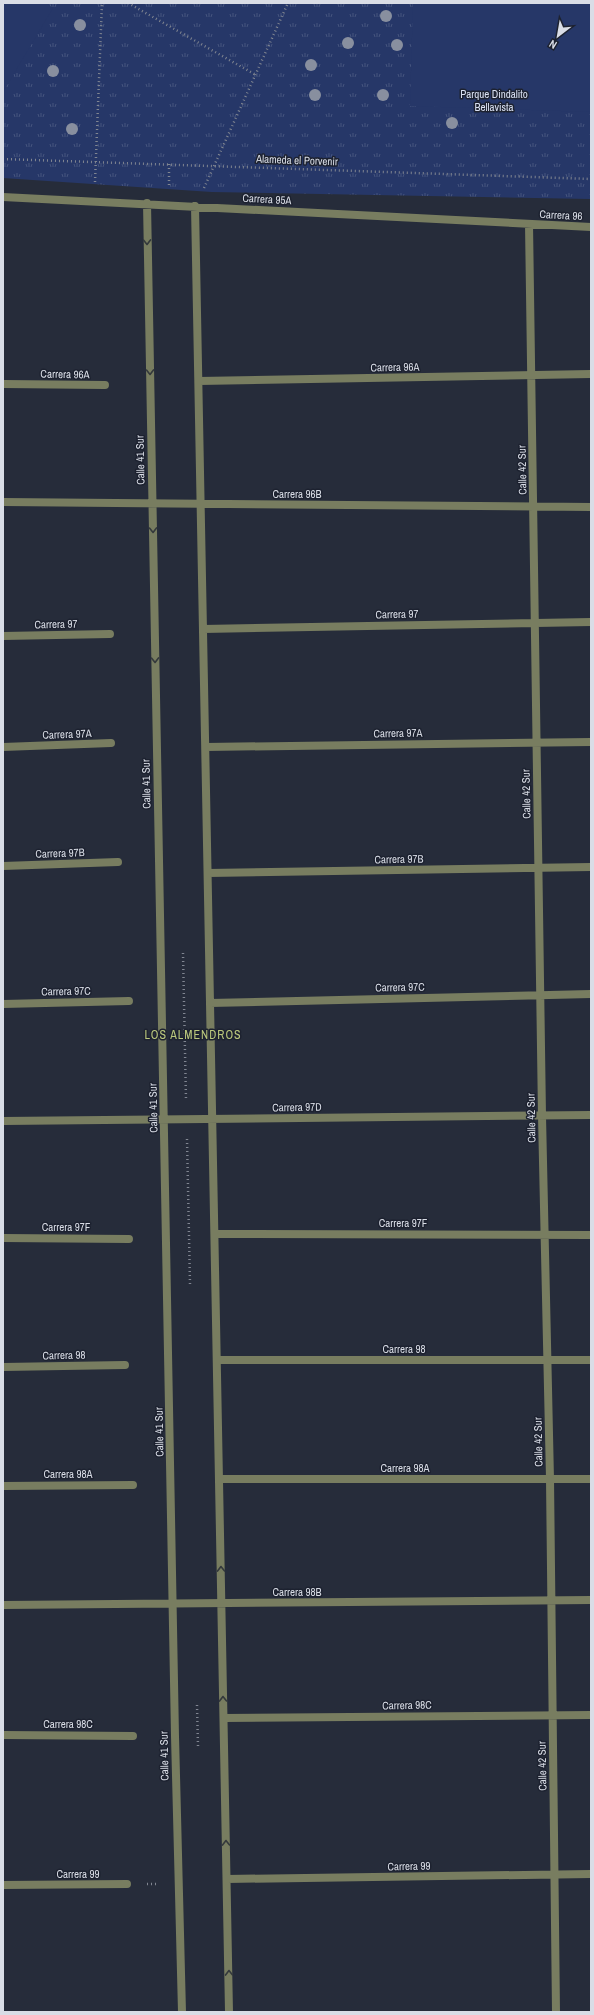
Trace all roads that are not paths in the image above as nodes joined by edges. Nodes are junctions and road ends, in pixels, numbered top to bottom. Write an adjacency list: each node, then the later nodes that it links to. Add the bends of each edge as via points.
1 (3, 197): 2 (street, Carrera 95A)
2 (147, 204): 3 (street, Carrera 95A); 12 (street, Calle 41 Sur, one-way to 12)
3 (195, 206): 4 (street, Carrera 95A); 8 (street)
4 (529, 224): 5 (street, Carrera 96); 7 (street, Calle 42 Sur)
5 (591, 227)
6 (591, 374): 7 (street, Carrera 96A)
7 (532, 375): 8 (street, Carrera 96A); 14 (street, Calle 42 Sur)
8 (199, 382): 13 (street)
9 (3, 384): 10 (street, Carrera 96A)
10 (105, 386)
11 (3, 502): 12 (street, Carrera 96B)
12 (152, 504): 13 (street, Carrera 96B); 38 (street, Calle 41 Sur, one-way to 38)
13 (201, 504): 14 (street, Carrera 96B); 18 (street)
14 (533, 507): 15 (street, Carrera 96B); 17 (street, Calle 42 Sur)
15 (591, 507)
16 (591, 622): 17 (street, Carrera 97)
17 (535, 623): 18 (street, Carrera 97); 23 (street, Calle 42 Sur)
18 (203, 629): 24 (street)
19 (110, 634): 20 (street, Carrera 97)
20 (3, 636)
21 (591, 742): 23 (street, Carrera 97A)
22 (111, 743): 25 (street, Carrera 97A)
23 (536, 743): 24 (street, Carrera 97A); 29 (street, Calle 42 Sur)
24 (206, 746): 30 (street)
25 (3, 747)
26 (118, 862): 27 (street, Carrera 97B)
27 (3, 866)
28 (591, 867): 29 (street, Carrera 97B)
29 (538, 868): 30 (street, Carrera 97B); 32 (street, Calle 42 Sur)
30 (208, 873): 34 (street)
31 (591, 994): 32 (street, Carrera 97C)
32 (540, 995): 34 (street, Carrera 97C); 37 (street, Calle 42 Sur)
33 (129, 1001): 35 (street, Carrera 97C)
34 (210, 1003): 39 (street)
35 (3, 1004)
36 (591, 1115): 37 (street, Carrera 97D)
37 (542, 1116): 39 (street, Carrera 97D); 42 (street, Calle 42 Sur)
38 (164, 1119): 39 (street, Carrera 97D); 40 (street, Carrera 97D); 59 (street, Calle 41 Sur)
39 (213, 1119): 41 (street)
40 (3, 1121)
41 (215, 1234): 42 (street, Carrera 97F); 46 (street)
42 (545, 1234): 43 (street, Carrera 97F); 47 (street, Calle 42 Sur)
43 (591, 1235)
44 (3, 1238): 45 (street, Carrera 97F)
45 (129, 1239)
46 (217, 1360): 47 (street, Carrera 98); 51 (street)
47 (548, 1360): 48 (street, Carrera 98); 52 (street, Calle 42 Sur)
48 (591, 1360)
49 (125, 1365): 50 (street, Carrera 98)
50 (3, 1367)
51 (219, 1479): 52 (street, Carrera 98A); 58 (street, one-way to 51)
52 (550, 1479): 53 (street, Carrera 98A); 56 (street, Calle 42 Sur)
53 (591, 1479)
54 (133, 1485): 55 (street, Carrera 98A)
55 (3, 1486)
56 (551, 1600): 57 (street, Carrera 98B); 58 (street, Carrera 98B); 61 (street, Calle 42 Sur)
57 (591, 1600)
58 (221, 1603): 59 (street, Carrera 98B); 63 (street, one-way to 58)
59 (173, 1604): 60 (street, Carrera 98B); 71 (street, Calle 41 Sur)
60 (3, 1605)
61 (552, 1715): 62 (street, Carrera 98C); 63 (street, Carrera 98C); 66 (street, Calle 42 Sur)
62 (591, 1715)
63 (224, 1718): 68 (street, one-way to 63)
64 (3, 1735): 65 (street, Carrera 98C)
65 (133, 1736)
66 (554, 1874): 67 (street, Carrera 99); 68 (street, Carrera 99); 73 (street, Calle 42 Sur)
67 (591, 1874)
68 (227, 1879): 72 (street, one-way to 68)
69 (127, 1884): 70 (street, Carrera 99)
70 (3, 1885)
71 (182, 2012)
72 (229, 2012)
73 (556, 2012)

